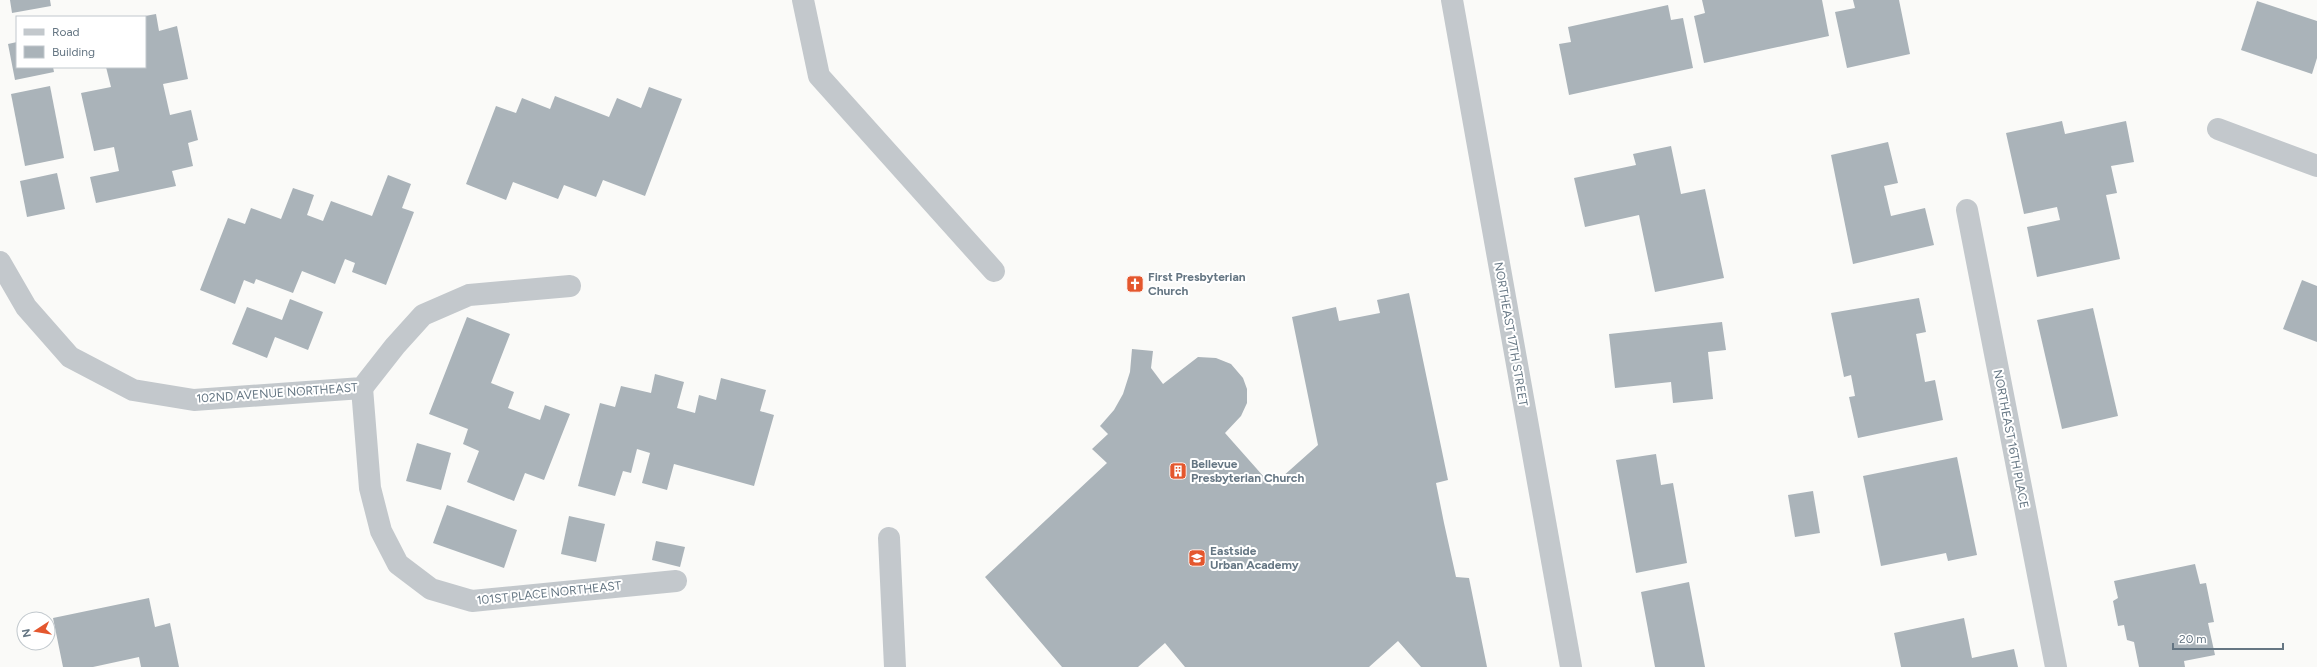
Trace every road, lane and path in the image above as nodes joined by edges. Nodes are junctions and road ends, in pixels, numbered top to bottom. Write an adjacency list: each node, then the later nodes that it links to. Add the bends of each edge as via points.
1 (803, 0): 7 (street, via 819,76)
2 (1452, 0): 13 (street, NORTHEAST 17TH STREET)
3 (2218, 130): 4 (street)
4 (2317, 166)
5 (1967, 210): 14 (street, NORTHEAST 16TH PLACE)
6 (0, 262): 9 (street, 102ND AVENUE NORTHEAST, via 26,308 70,357 133,390 194,400)
7 (994, 271)
8 (570, 286): 9 (street, 102ND AVENUE NORTHEAST, via 469,295 423,315)
9 (362, 388): 11 (street, 101ST PLACE NORTHEAST, via 370,488 381,531 398,564 431,589 472,601)
10 (889, 538): 12 (street)
11 (676, 580)
12 (895, 667)
13 (1571, 667)
14 (2056, 667)

